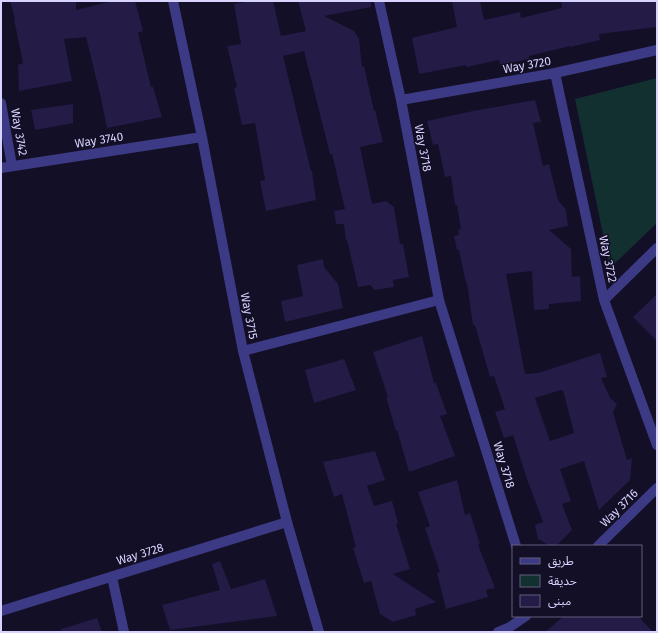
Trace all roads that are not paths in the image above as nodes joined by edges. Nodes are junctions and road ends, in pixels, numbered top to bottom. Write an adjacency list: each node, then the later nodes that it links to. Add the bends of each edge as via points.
1 (173, 1): 7 (street, Way 3715)
2 (379, 1): 5 (street, Way 3718)
3 (657, 50): 4 (street, Way 3720)
4 (555, 73): 5 (street, Way 3720); 12 (street, Way 3722)
5 (401, 100): 11 (street, Way 3718)
6 (1, 103): 8 (street, Way 3742)
7 (202, 137): 8 (street, Way 3740); 13 (street, Way 3715)
8 (12, 166): 9 (street, Way 3740)
9 (1, 168)
10 (657, 248): 12 (street)
11 (439, 300): 13 (street); 17 (street, Way 3718)
12 (604, 300): 14 (street, Way 3722)
13 (243, 351): 16 (street, Way 3715)
14 (657, 445)
15 (657, 488): 18 (street, Way 3716)
16 (287, 522): 19 (street, Way 3728); 23 (street, Way 3715)
17 (516, 545)
18 (599, 545)
19 (112, 577): 20 (street, Way 3728); 22 (street)
20 (1, 610)
21 (525, 617): 24 (street)
22 (124, 632)
23 (319, 632)
24 (498, 632)

